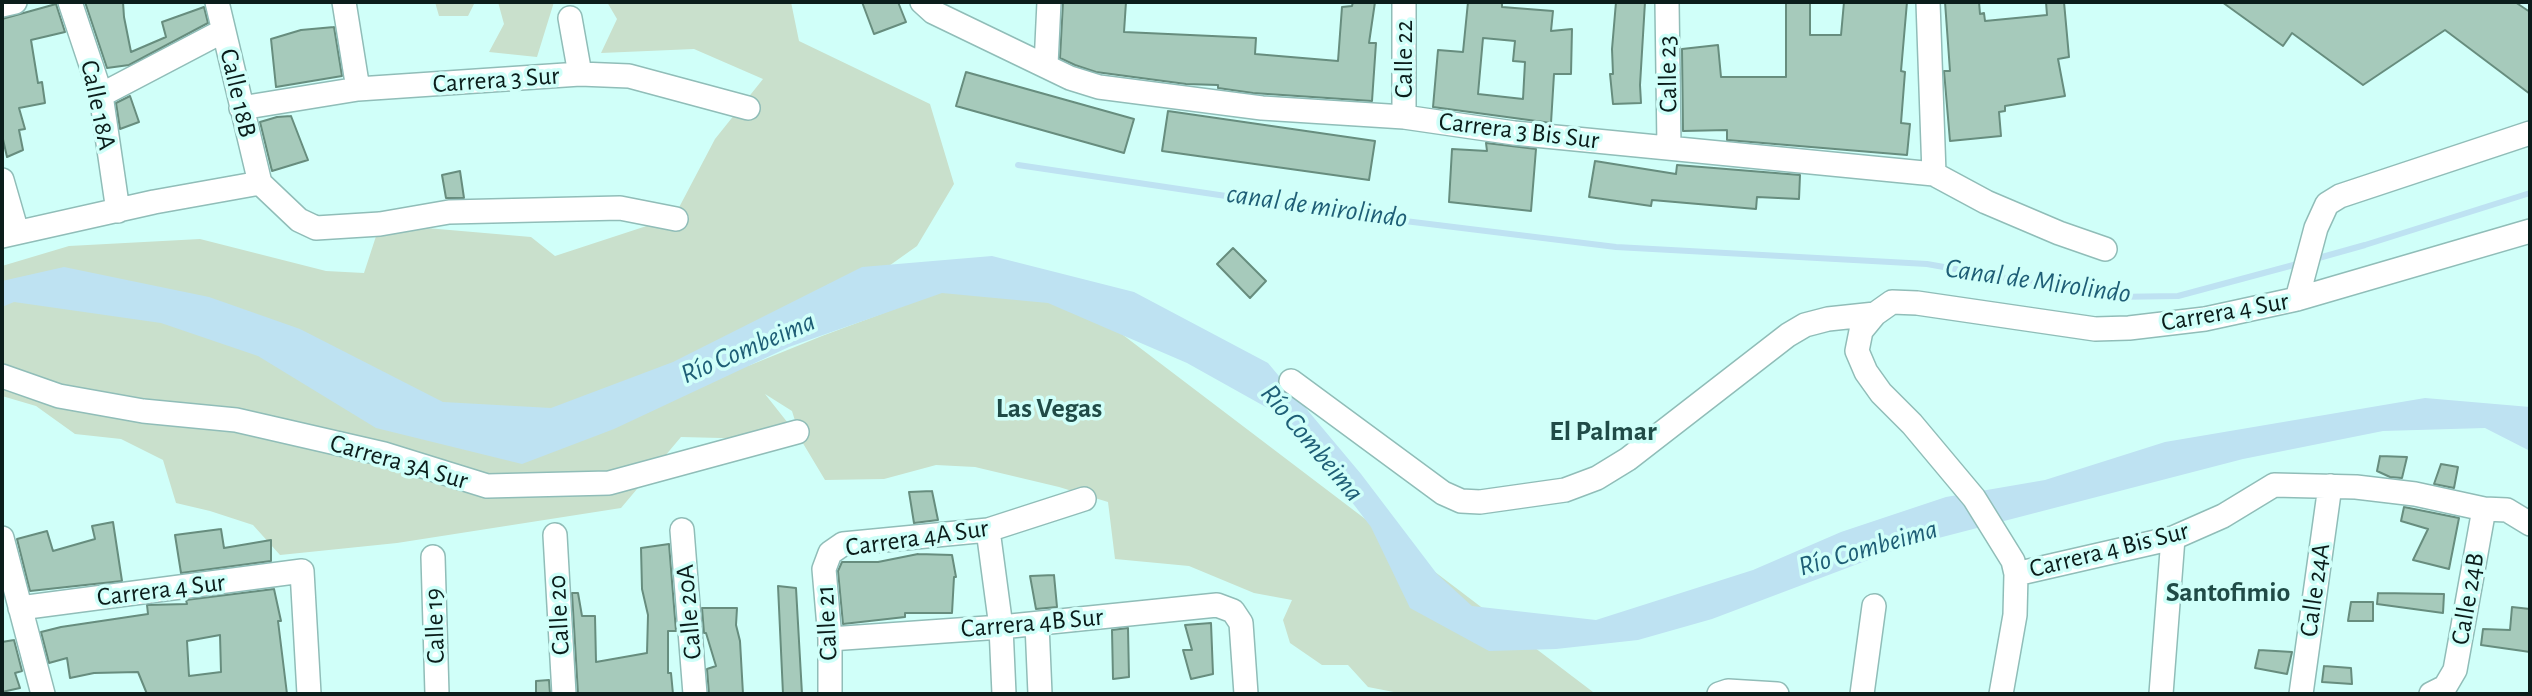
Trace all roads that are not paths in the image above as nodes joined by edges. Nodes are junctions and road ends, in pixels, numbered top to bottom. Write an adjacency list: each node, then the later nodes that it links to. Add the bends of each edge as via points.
1 (15, 2): 9 (street)
2 (70, 2): 16 (street, Calle 18A)
3 (217, 2): 12 (street, Calle 18B)
4 (344, 2): 15 (street)
5 (1049, 2): 13 (street)
6 (1404, 2): 19 (street, Calle 22)
7 (1667, 2): 21 (street, Calle 23)
8 (1928, 2): 22 (street)
9 (2, 5)
10 (927, 7): 13 (street, Carrera 3 Bis Sur)
11 (570, 18): 14 (street)
12 (223, 31): 16 (street); 17 (street, Calle 18B)
13 (1045, 65): 19 (street, Carrera 3 Bis Sur, via 1099,87 1262,108)
14 (580, 74): 15 (street, Carrera 3 Sur); 18 (street, Carrera 3 Sur, via 629,76)
15 (358, 89): 17 (street, Carrera 3 Sur)
16 (101, 95): 25 (street, Calle 18A)
17 (241, 108): 24 (street, Calle 18B)
18 (748, 108)
19 (1404, 117): 21 (street, Carrera 3 Bis Sur, via 1514,133)
20 (2530, 132): 30 (street, via 2340,196 2328,204 2316,228)
21 (1669, 147): 22 (street, Carrera 3 Bis Sur)
22 (1934, 174): 29 (street, Carrera 3 Bis Sur, via 1986,202)
23 (2, 180): 28 (street)
24 (260, 183): 25 (street); 26 (street, via 299,220 316,228 380,224 449,212 620,208)
25 (118, 211): 28 (street)
26 (676, 219)
27 (2530, 232): 30 (street, Carrera 4 Sur)
28 (9, 234)
29 (2105, 249)
30 (2297, 299): 31 (street, Carrera 4 Sur, via 2205,319 2129,328 2055,325 1917,303 1892,302)
31 (1875, 314): 33 (street, Carrera 4 Sur, via 1816,322 1788,335 1597,478 1565,490 1480,502 1461,501 1443,493); 46 (street, via 1861,331 1857,351 1866,372 1974,498)
32 (2, 376): 34 (street, Carrera 3A Sur, via 71,398 236,420 384,454 487,486 609,482)
33 (1292, 381)
34 (797, 432)
35 (2330, 486): 37 (street, Carrera 4 Bis Sur, via 2415,494); 43 (street, Carrera 4 Bis Sur, via 2274,485 2223,516); 67 (street, Calle 24A)
36 (1084, 499): 40 (street, Carrera 4A Sur)
37 (2484, 509): 38 (street, via 2507,510); 52 (street, Calle 24B, via 2455,670)
38 (2530, 524)
39 (682, 530): 57 (street, Calle 20A)
40 (989, 530): 44 (street, Carrera 4A Sur, via 843,544); 50 (street)
41 (555, 535): 56 (street, Calle 20)
42 (2, 538): 48 (street)
43 (2174, 538): 46 (street, Carrera 4 Bis Sur); 66 (street)
44 (830, 553): 51 (street, Calle 21, via 824,569)
45 (433, 557): 55 (street, Calle 19)
46 (2015, 567): 65 (street, via 2015,615)
47 (1874, 607): 64 (street)
48 (20, 608): 53 (street); 54 (street, Carrera 4 Sur, via 302,571)
49 (1037, 624): 50 (street, Carrera 4B Sur); 60 (street); 61 (street, Carrera 4B Sur, via 1217,605 1233,611 1241,623)
50 (1000, 627): 51 (street, Carrera 4B Sur); 59 (street)
51 (830, 639): 58 (street, Calle 21)
52 (2438, 690)
53 (43, 694)
54 (309, 694)
55 (437, 694)
56 (564, 694)
57 (695, 694)
58 (830, 694)
59 (1004, 694)
60 (1040, 694)
61 (1245, 694)
62 (1719, 694): 63 (street)
63 (1777, 694)
64 (1862, 694)
65 (2001, 694)
66 (2161, 694)
67 (2301, 694)

